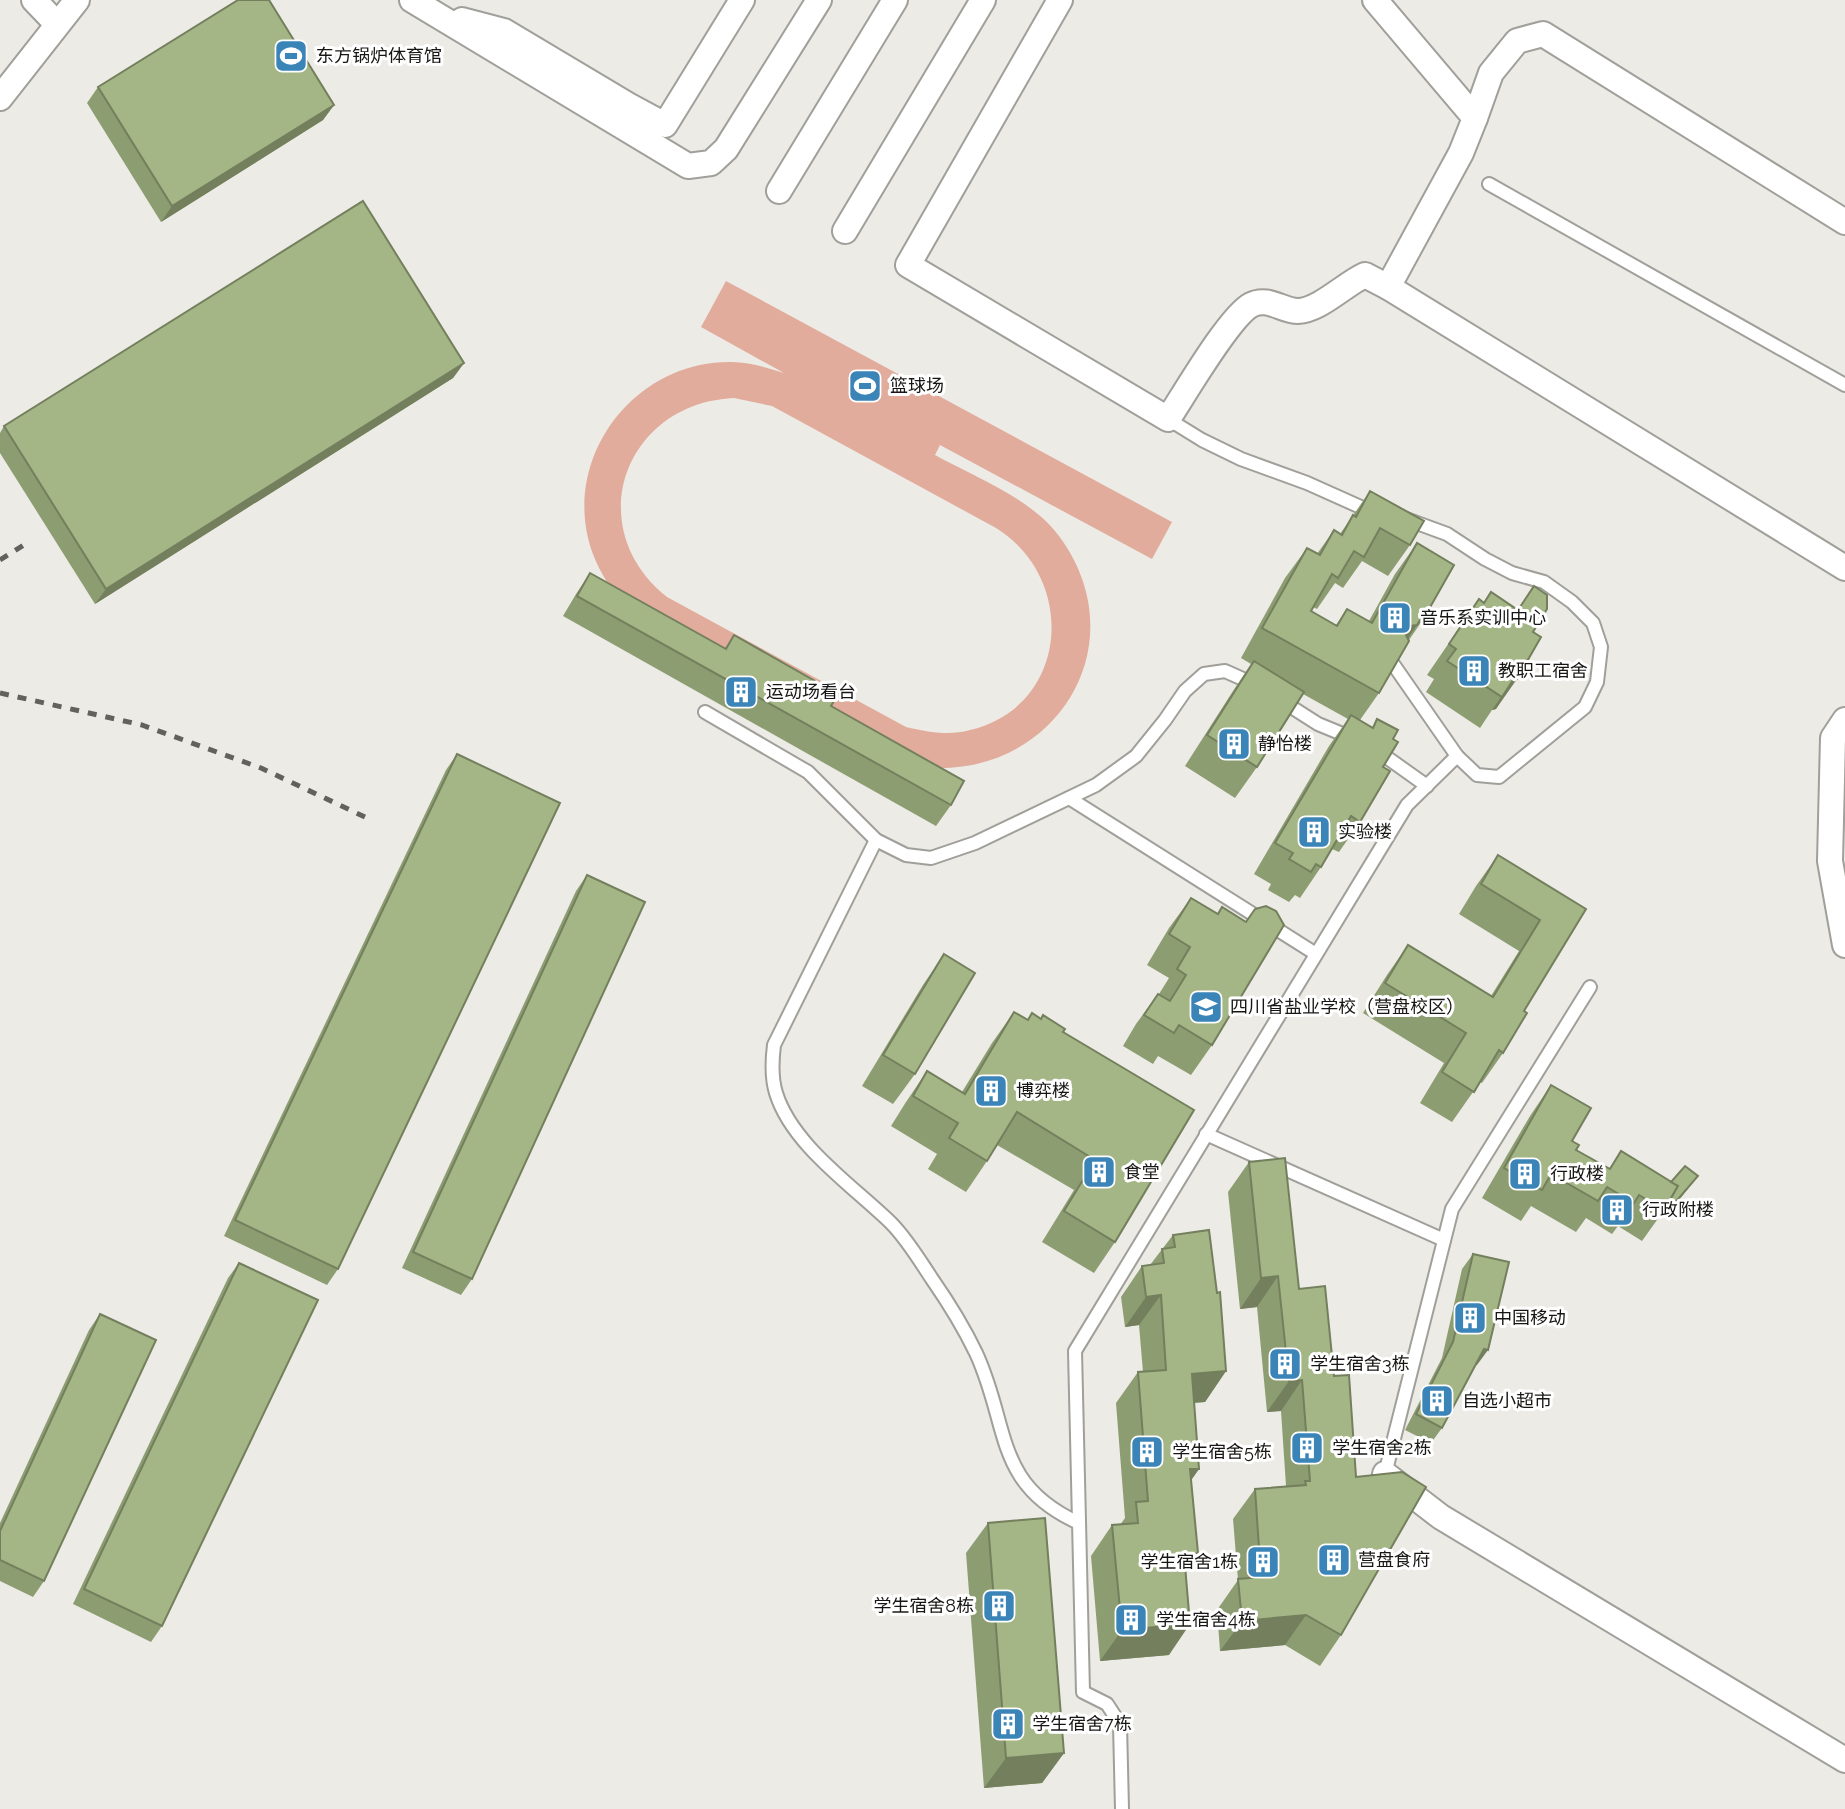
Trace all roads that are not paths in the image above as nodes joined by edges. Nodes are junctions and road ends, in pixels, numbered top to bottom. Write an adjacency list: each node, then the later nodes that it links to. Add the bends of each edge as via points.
1 (34, 0): 11 (street)
2 (77, 0): 11 (street)
3 (412, 0): 10 (street)
4 (742, 0): 10 (street, via 666,125 504,31)
5 (819, 0): 10 (street, via 726,149 711,163 688,166)
6 (895, 0): 15 (street)
7 (984, 0): 17 (street)
8 (1060, 0): 20 (street, via 908,265)
9 (1375, 0): 13 (street)
10 (437, 14)
11 (57, 24): 12 (street)
12 (0, 98)
13 (1475, 118): 16 (street, via 1491,73 1517,41 1542,34); 18 (street, via 1461,153)
14 (1489, 184): 19 (lane)
15 (779, 191)
16 (1845, 222)
17 (845, 231)
18 (1388, 287): 20 (street, via 1365,275 1323,302 1298,311 1268,302 1251,305 1231,324); 21 (street)
19 (1845, 386)
20 (1168, 419): 25 (lane, via 1241,459 1376,514 1413,520 1447,534 1511,573 1544,582 1593,623 1601,647 1597,682 1585,707 1499,777 1477,775)
21 (1845, 568)
22 (1393, 664): 25 (lane)
23 (705, 712): 28 (lane, via 808,772)
24 (1845, 720): 29 (street, via 1833,738 1830,861)
25 (1457, 756): 26 (lane)
26 (1427, 786): 27 (lane, via 1380,751 1318,724 1225,671 1204,674 1185,691 1136,756); 30 (lane, via 1408,805)
27 (1069, 798): 28 (lane, via 975,843 931,858 906,855); 30 (lane)
28 (876, 840): 35 (lane, via 774,1045 775,1092 792,1124 824,1161 894,1226 934,1282 976,1354 1015,1471 1035,1497)
29 (1845, 944)
30 (1316, 954): 32 (lane)
31 (1590, 987): 33 (lane, via 1452,1209)
32 (1206, 1134): 33 (lane); 35 (lane, via 1075,1351)
33 (1444, 1240): 34 (lane)
34 (1385, 1474): 36 (street, via 1441,1517)
35 (1079, 1523): 37 (lane, via 1083,1692 1107,1704 1120,1724)
36 (1845, 1760)
37 (1122, 1809)

